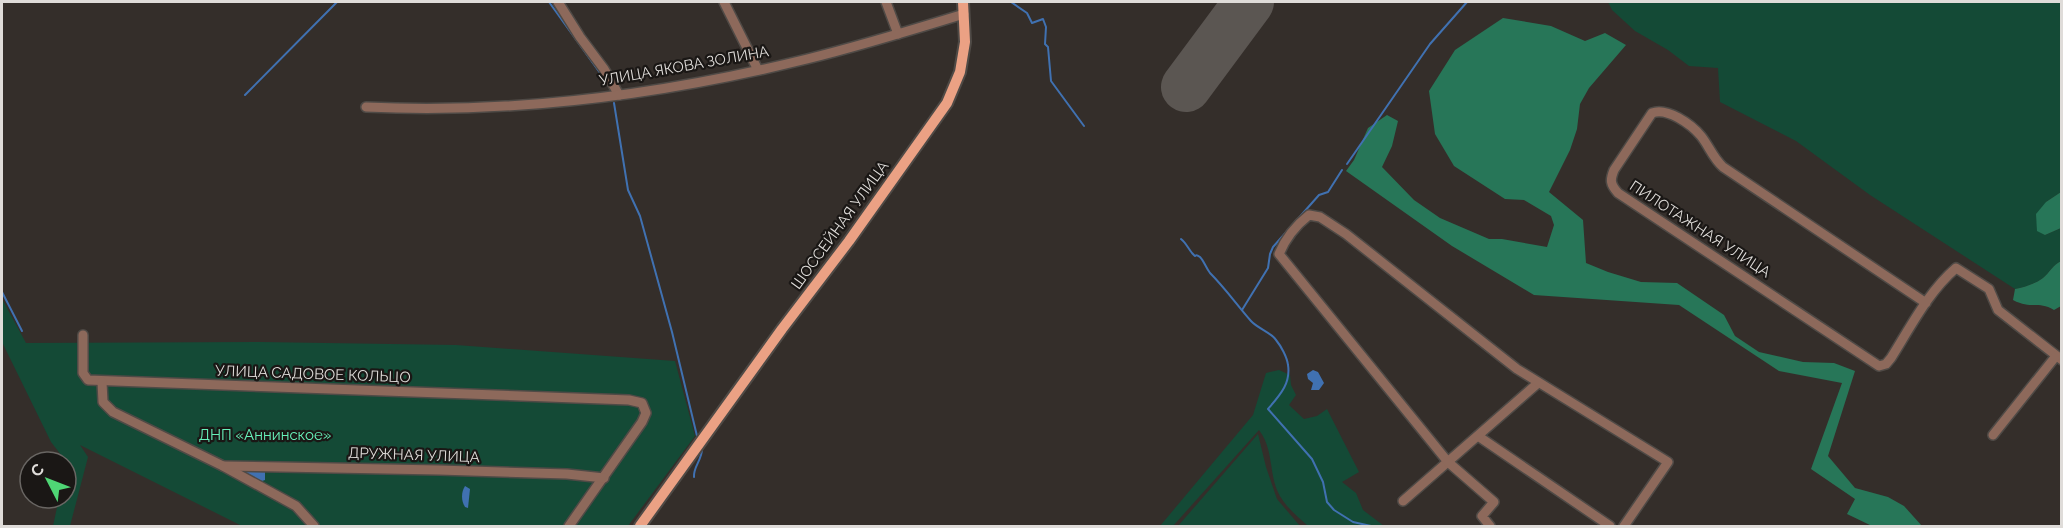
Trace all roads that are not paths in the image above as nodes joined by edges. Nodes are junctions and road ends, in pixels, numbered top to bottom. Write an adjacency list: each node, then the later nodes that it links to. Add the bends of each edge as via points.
1 (558, 2): 8 (street)
2 (724, 2): 7 (street)
3 (886, 2): 6 (street)
4 (963, 2): 5 (main road, ШОССЕЙНАЯ УЛИЦА)
5 (964, 14): 6 (street, УЛИЦА ЯКОВА ЗОЛИНА); 23 (main road, ШОССЕЙНАЯ УЛИЦА, via 960,72 947,103)
6 (898, 34): 7 (street, УЛИЦА ЯКОВА ЗОЛИНА)
7 (758, 70): 8 (street, УЛИЦА ЯКОВА ЗОЛИНА)
8 (619, 95): 9 (street, УЛИЦА ЯКОВА ЗОЛИНА, via 494,107)
9 (366, 107)
10 (1926, 303): 10 (street, ПИЛОТАЖНАЯ УЛИЦА, via 1891,358 1879,366 1618,193 1610,180 1614,170 1652,113 1663,111 1700,135 1723,167); 12 (street, ПИЛОТАЖНАЯ УЛИЦА, via 1956,268 1989,289 1998,310)
11 (83, 335): 13 (street, via 83,373 88,380)
12 (2059, 358): 15 (street)
13 (102, 382): 18 (street, via 102,398 109,409); 19 (street, УЛИЦА САДОВОЕ КОЛЬЦО, via 642,403 644,418)
14 (1538, 383): 16 (street); 17 (street, via 1347,234 1320,217 1310,215 1298,224 1279,254); 26 (street, via 1668,462)
15 (1992, 435)
16 (1478, 436): 17 (street); 25 (street)
17 (1448, 462): 20 (street); 24 (street, via 1494,502 1482,516)
18 (223, 466): 19 (street, ДРУЖНАЯ УЛИЦА); 21 (street, via 296,506)
19 (604, 478): 22 (street, УЛИЦА САДОВОЕ КОЛЬЦО)
20 (1403, 501)
21 (314, 526)
22 (569, 526)
23 (640, 526)
24 (1490, 526)
25 (1610, 526)
26 (1624, 526)

